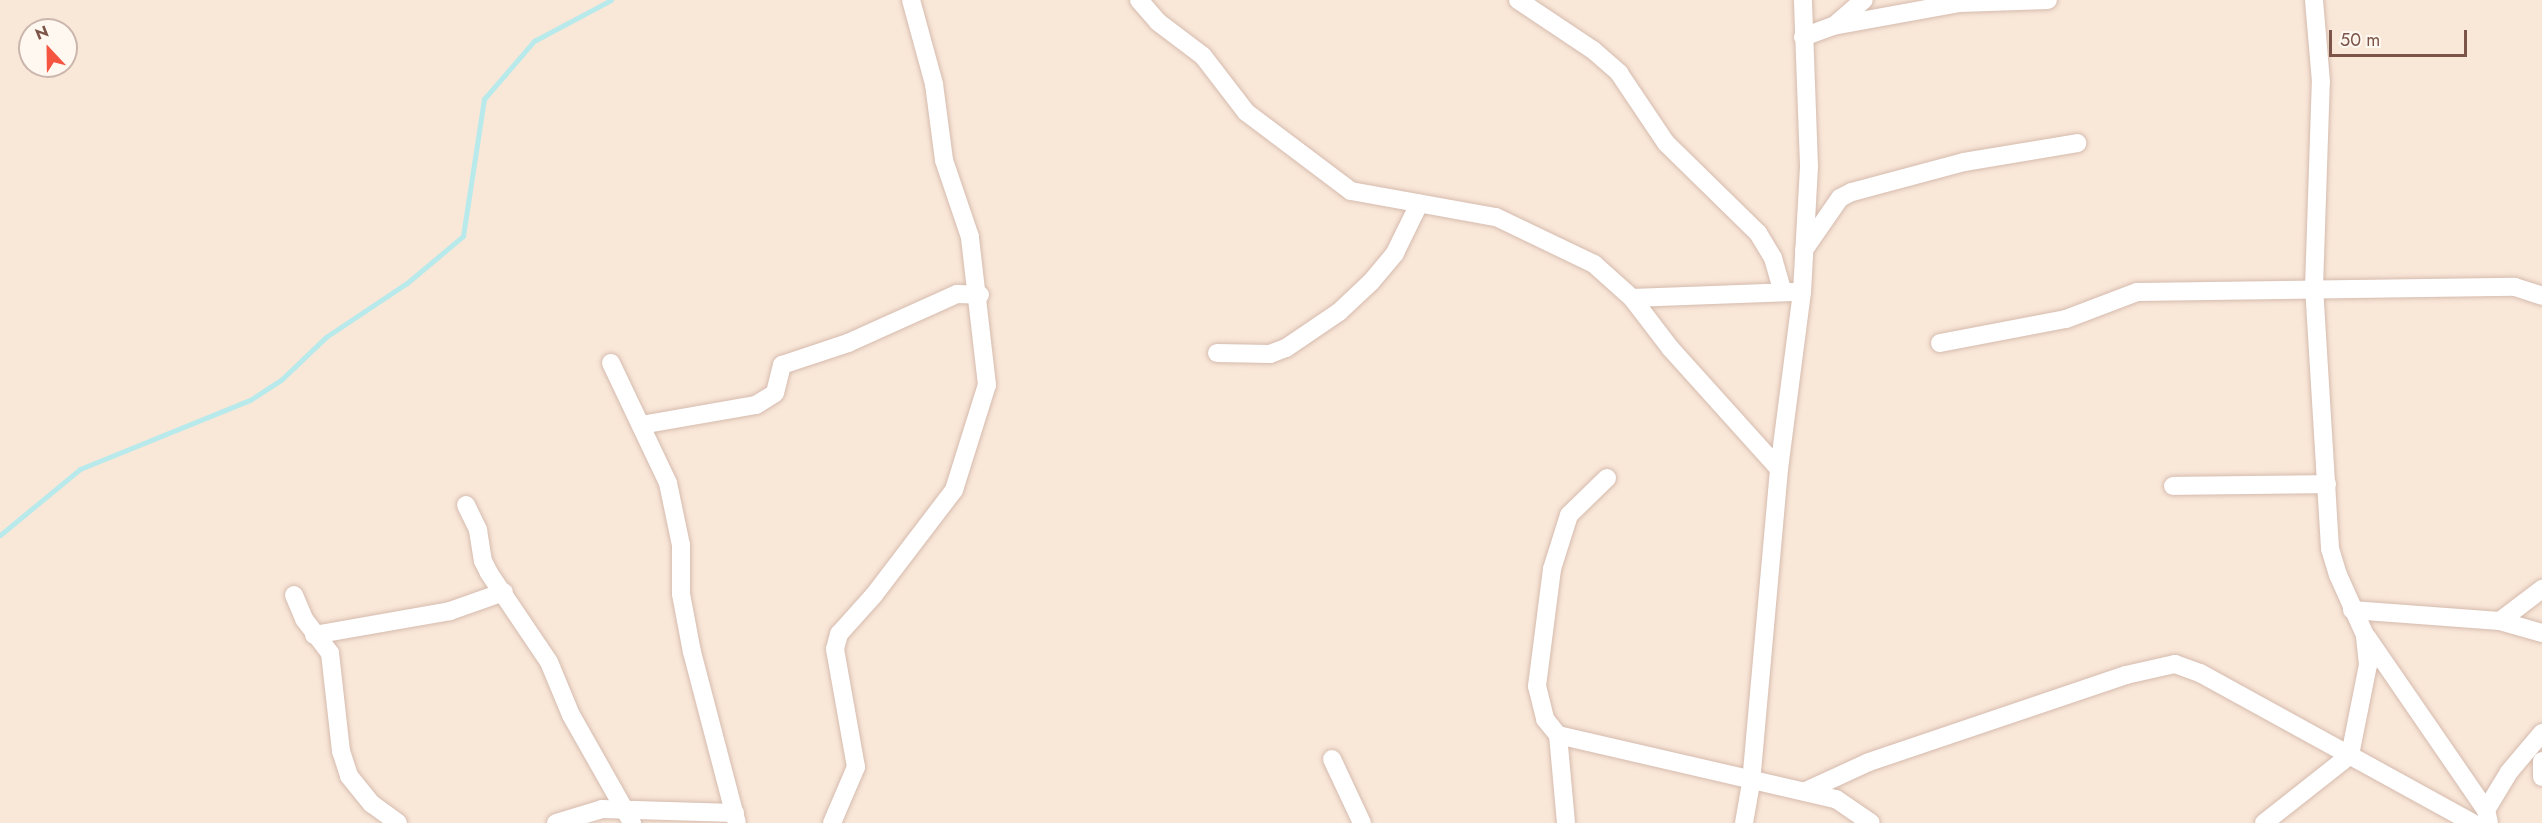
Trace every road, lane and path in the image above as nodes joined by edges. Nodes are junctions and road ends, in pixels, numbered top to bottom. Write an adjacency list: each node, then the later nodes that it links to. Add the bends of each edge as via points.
1 (911, 0): 17 (street, via 934,84 944,160 970,237)
2 (1138, 0): 11 (street, via 1158,22 1203,56 1246,112 1294,151 1351,191)
3 (1518, 0): 15 (street, via 1593,50 1619,73 1666,143 1758,233 1773,258)
4 (1803, 0): 9 (street)
5 (1864, 0): 8 (street)
6 (2048, 0): 8 (street, via 1960,3)
7 (2314, 0): 13 (street, via 2321,82)
8 (1833, 26): 9 (street)
9 (1803, 37): 12 (street, via 1809,166)
10 (2077, 143): 12 (street, via 1964,162 1852,192 1840,198)
11 (1419, 204): 18 (street, via 1496,217 1594,264); 20 (street, via 1395,253 1339,312 1286,348 1270,354)
12 (1804, 251): 16 (street)
13 (2314, 288): 14 (street); 19 (street, via 2137,292 2066,319); 25 (street)
14 (2537, 290)
15 (1783, 292): 16 (street); 18 (street)
16 (1802, 292): 23 (street)
17 (980, 295): 22 (street, via 957,294 848,344 782,365 775,393 756,405); 49 (street, via 987,385 954,490 874,595 838,634 835,649 856,767)
18 (1632, 298): 23 (street, via 1671,349)
19 (1940, 343)
20 (1217, 353)
21 (611, 363): 22 (street)
22 (640, 425): 46 (street, via 668,483 681,545 681,594 692,652)
23 (1779, 470): 42 (street)
24 (1607, 478): 37 (street, via 1569,515 1552,569 1537,686 1545,719)
25 (2327, 484): 26 (street); 31 (street, via 2330,548)
26 (2173, 486)
27 (466, 505): 29 (street, via 478,530 483,561)
28 (2542, 589): 32 (street)
29 (504, 592): 35 (street, via 450,611); 44 (street, via 549,662 571,715)
30 (294, 595): 35 (street)
31 (2352, 610): 32 (street); 34 (street)
32 (2500, 621): 33 (street)
33 (2542, 633)
34 (2365, 634): 38 (street, via 2368,665); 45 (street)
35 (314, 635): 47 (street, via 330,653 341,751 349,776 366,798)
36 (2542, 733): 45 (street, via 2509,772)
37 (1558, 735): 42 (street); 51 (street)
38 (2350, 755): 43 (street, via 2200,673 2175,664 2126,675 1869,762); 54 (street); 55 (street)
39 (1332, 759): 50 (street)
40 (2542, 761): 41 (street)
41 (2542, 777)
42 (1751, 783): 43 (street); 52 (street)
43 (1806, 791): 53 (street, via 1836,799)
44 (629, 816): 46 (street); 48 (street, via 602,809)
45 (2487, 817)
46 (736, 818)
47 (398, 823)
48 (556, 823)
49 (832, 823)
50 (1362, 823)
51 (1566, 823)
52 (1744, 823)
53 (1871, 823)
54 (2264, 823)
55 (2473, 823)

